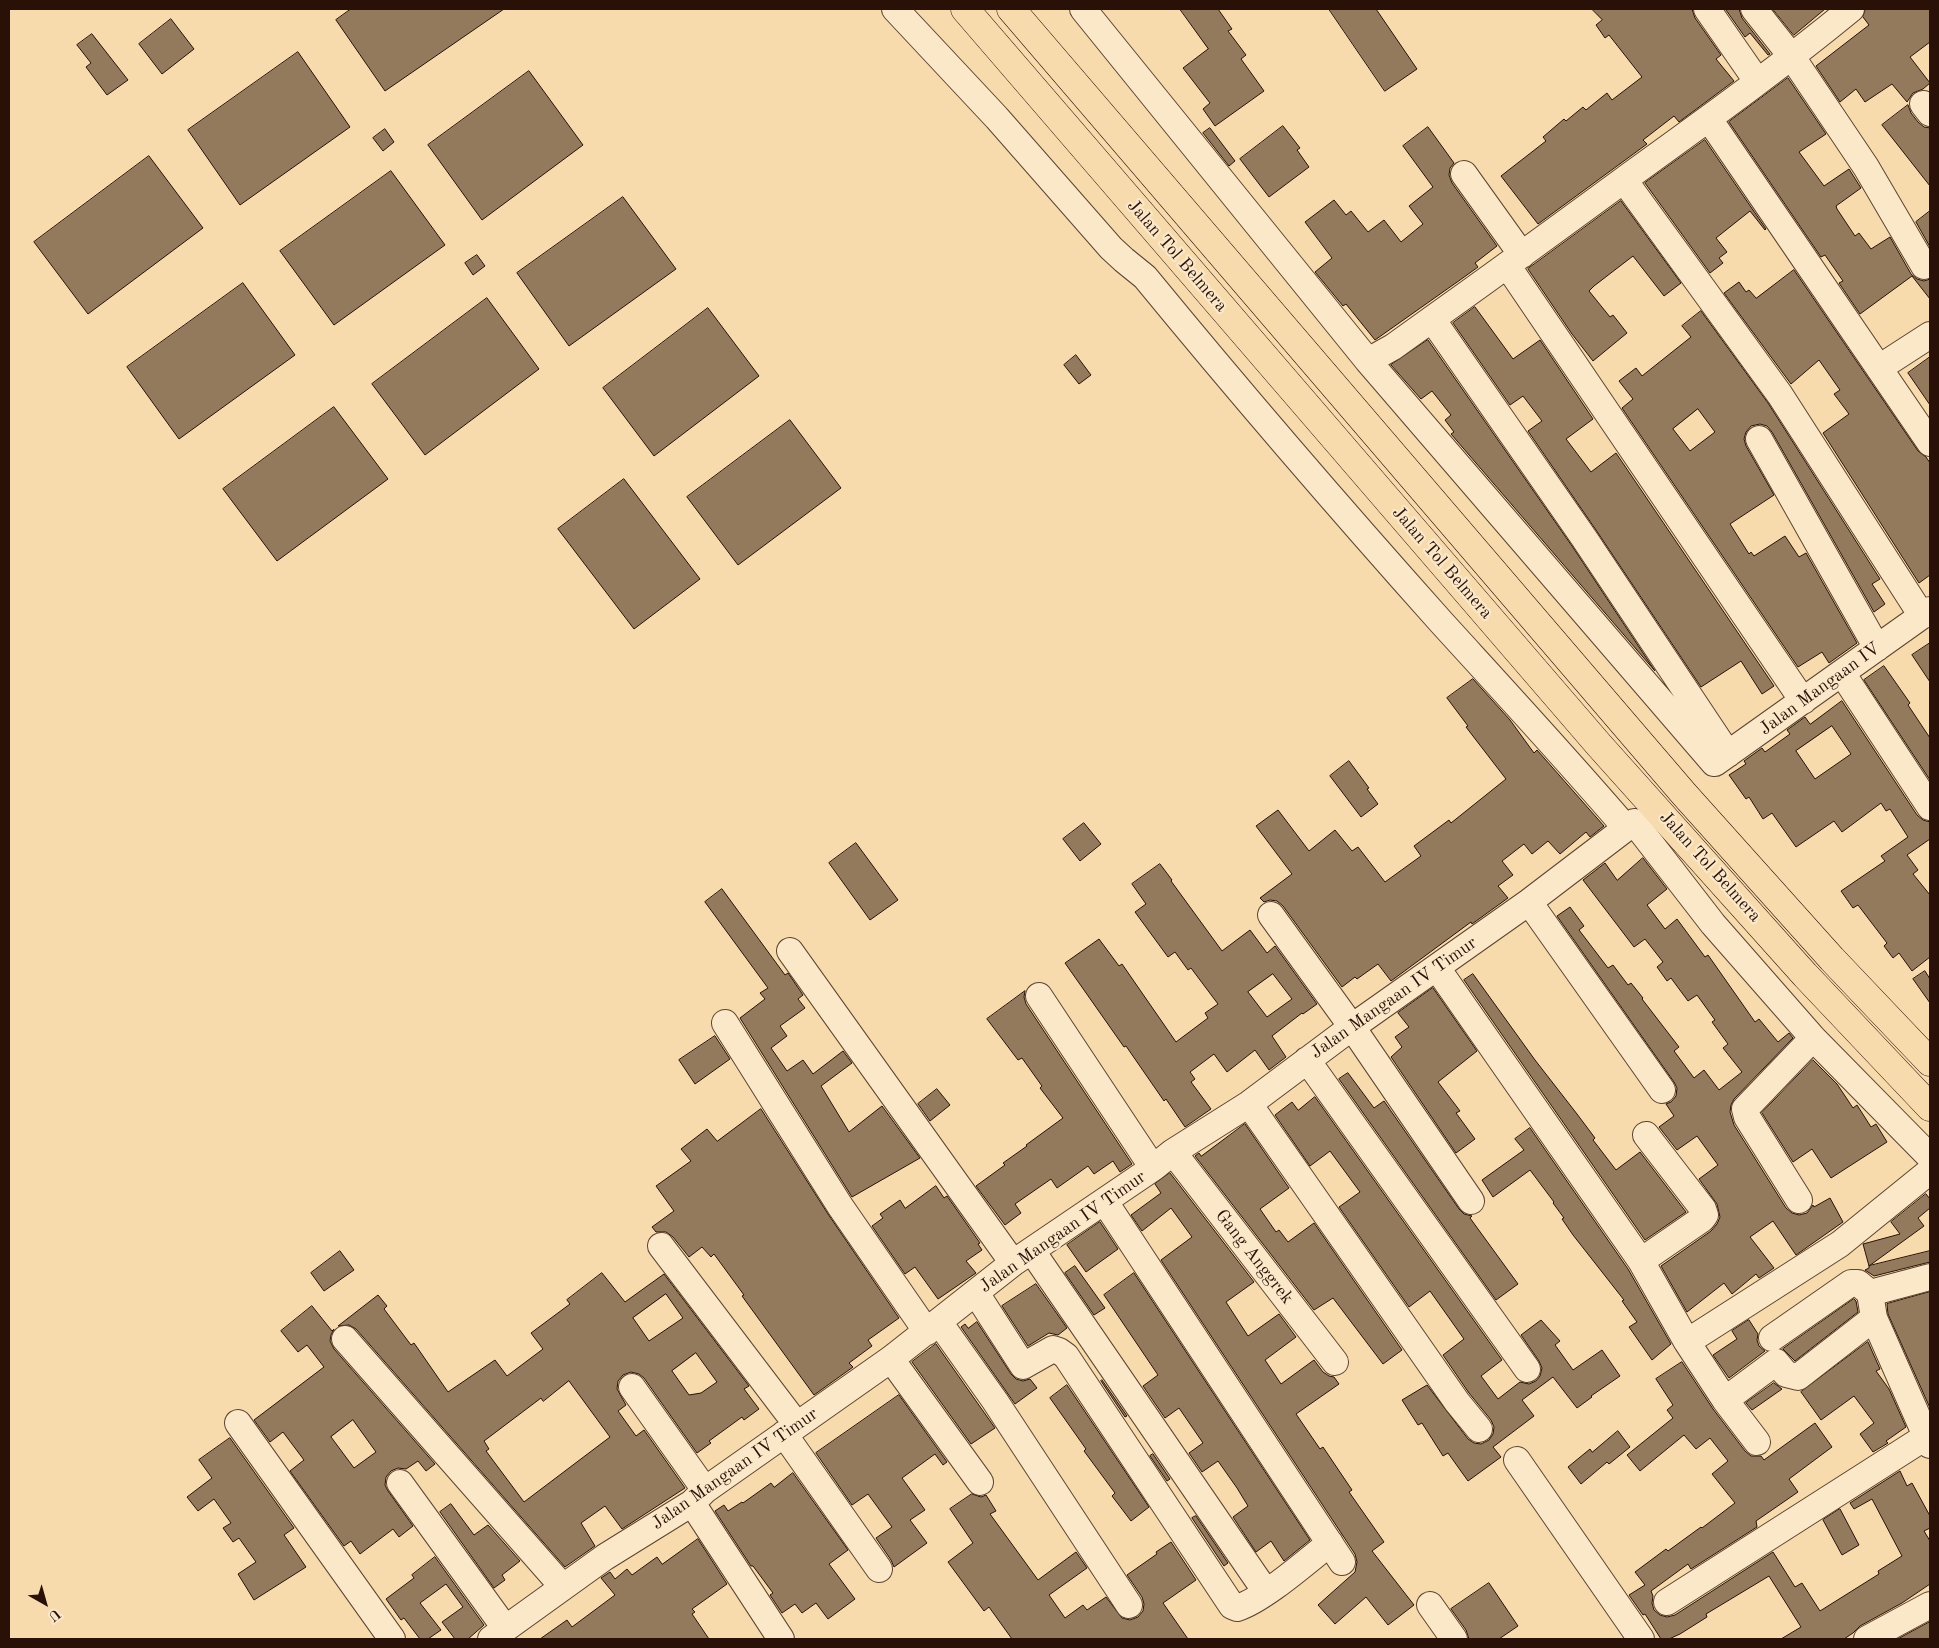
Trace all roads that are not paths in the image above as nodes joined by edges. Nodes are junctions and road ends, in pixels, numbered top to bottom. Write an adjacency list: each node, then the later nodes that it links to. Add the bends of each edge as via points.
1 (895, 9): 27 (street, via 998,118 1111,248 1145,277 1442,622)
2 (965, 9): 40 (highway, Jalan Tol Belmera, via 1599,745 1805,975)
3 (1011, 9): 37 (highway, Jalan Tol Belmera, via 1684,794 1832,959)
4 (1083, 9): 17 (street)
5 (1708, 9): 9 (street)
6 (1754, 9): 8 (street)
7 (1851, 9): 8 (street)
8 (1792, 57): 9 (street); 14 (street, via 1866,167)
9 (1757, 81): 10 (street)
10 (1709, 119): 12 (street); 18 (street)
11 (1464, 174): 13 (street)
12 (1624, 180): 13 (street); 21 (street, via 1780,395)
13 (1515, 260): 15 (street); 24 (street)
14 (1924, 266)
15 (1432, 319): 17 (street); 25 (street, via 1584,538)
16 (1930, 335): 18 (street)
17 (1368, 361): 25 (street)
18 (1879, 368): 20 (street)
19 (1759, 439): 22 (street)
20 (1930, 443)
21 (1926, 613): 22 (street, Jalan Mangaan IV)
22 (1877, 648): 23 (street, Jalan Mangaan IV)
23 (1842, 673): 24 (street, Jalan Mangaan IV); 26 (street)
24 (1803, 701): 25 (street, Jalan Mangaan IV)
25 (1717, 761)
26 (1930, 807)
27 (1630, 825): 28 (street, Jalan Mangaan IV Timur); 35 (street)
28 (1529, 902): 31 (street, Jalan Mangaan IV Timur); 38 (street)
29 (1271, 915): 34 (street)
30 (790, 951): 49 (street)
31 (1437, 968): 34 (street, Jalan Mangaan IV Timur); 50 (street)
32 (1039, 996): 43 (street, Gang Anggrek)
33 (725, 1023): 54 (street, via 840,1206)
34 (1352, 1027): 36 (street, Jalan Mangaan IV Timur); 46 (street)
35 (1812, 1038): 42 (street); 45 (street, via 1745,1109)
36 (1307, 1060): 39 (street, Jalan Mangaan IV Timur); 60 (street)
37 (1930, 1062)
38 (1662, 1090)
39 (1249, 1104): 43 (street, Jalan Mangaan IV Timur); 65 (street)
40 (1930, 1107)
41 (1646, 1135): 50 (street, via 1705,1215)
42 (1930, 1157)
43 (1163, 1160): 47 (street, Jalan Mangaan IV Timur); 59 (street, Gang Anggrek)
44 (1930, 1171): 57 (street, via 1840,1244)
45 (1799, 1200)
46 (1471, 1201)
47 (1105, 1202): 49 (street, Jalan Mangaan IV Timur); 75 (street, via 1336,1552)
48 (661, 1246): 66 (street)
49 (1022, 1257): 52 (street, Jalan Mangaan IV Timur); 75 (street)
50 (1640, 1261): 57 (street)
51 (1930, 1277): 53 (street)
52 (976, 1293): 54 (street, Jalan Mangaan IV Timur); 75 (street, via 1023,1366 1053,1349 1066,1356 1232,1606 1245,1606)
53 (1872, 1306): 55 (street, via 1858,1283 1851,1283); 62 (street, via 1798,1377 1786,1374 1776,1362); 63 (street)
54 (933, 1327): 58 (street, Jalan Mangaan IV Timur); 77 (street, via 995,1401)
55 (1772, 1338)
56 (345, 1339): 74 (street)
57 (1687, 1342): 62 (street)
58 (891, 1359): 66 (street, Jalan Mangaan IV Timur); 70 (street)
59 (1335, 1362)
60 (1527, 1369)
61 (632, 1387): 72 (street)
62 (1725, 1400): 68 (street)
63 (1923, 1407): 67 (street)
64 (238, 1423): 81 (street)
65 (1479, 1429)
66 (790, 1430): 72 (street, Jalan Mangaan IV Timur); 73 (street)
67 (1929, 1441): 76 (street)
68 (1757, 1442)
69 (1518, 1460): 84 (street)
70 (980, 1482)
71 (400, 1483): 80 (street)
72 (698, 1496): 74 (street, Jalan Mangaan IV Timur); 82 (street)
73 (879, 1569)
74 (563, 1587): 80 (street, Jalan Mangaan IV Timur)
75 (1266, 1592)
76 (1667, 1602)
77 (1129, 1604)
78 (1430, 1605): 83 (street)
79 (1930, 1605): 85 (street)
80 (498, 1634)
81 (392, 1639)
82 (781, 1639)
83 (1454, 1639)
84 (1641, 1639)
85 (1867, 1639)

